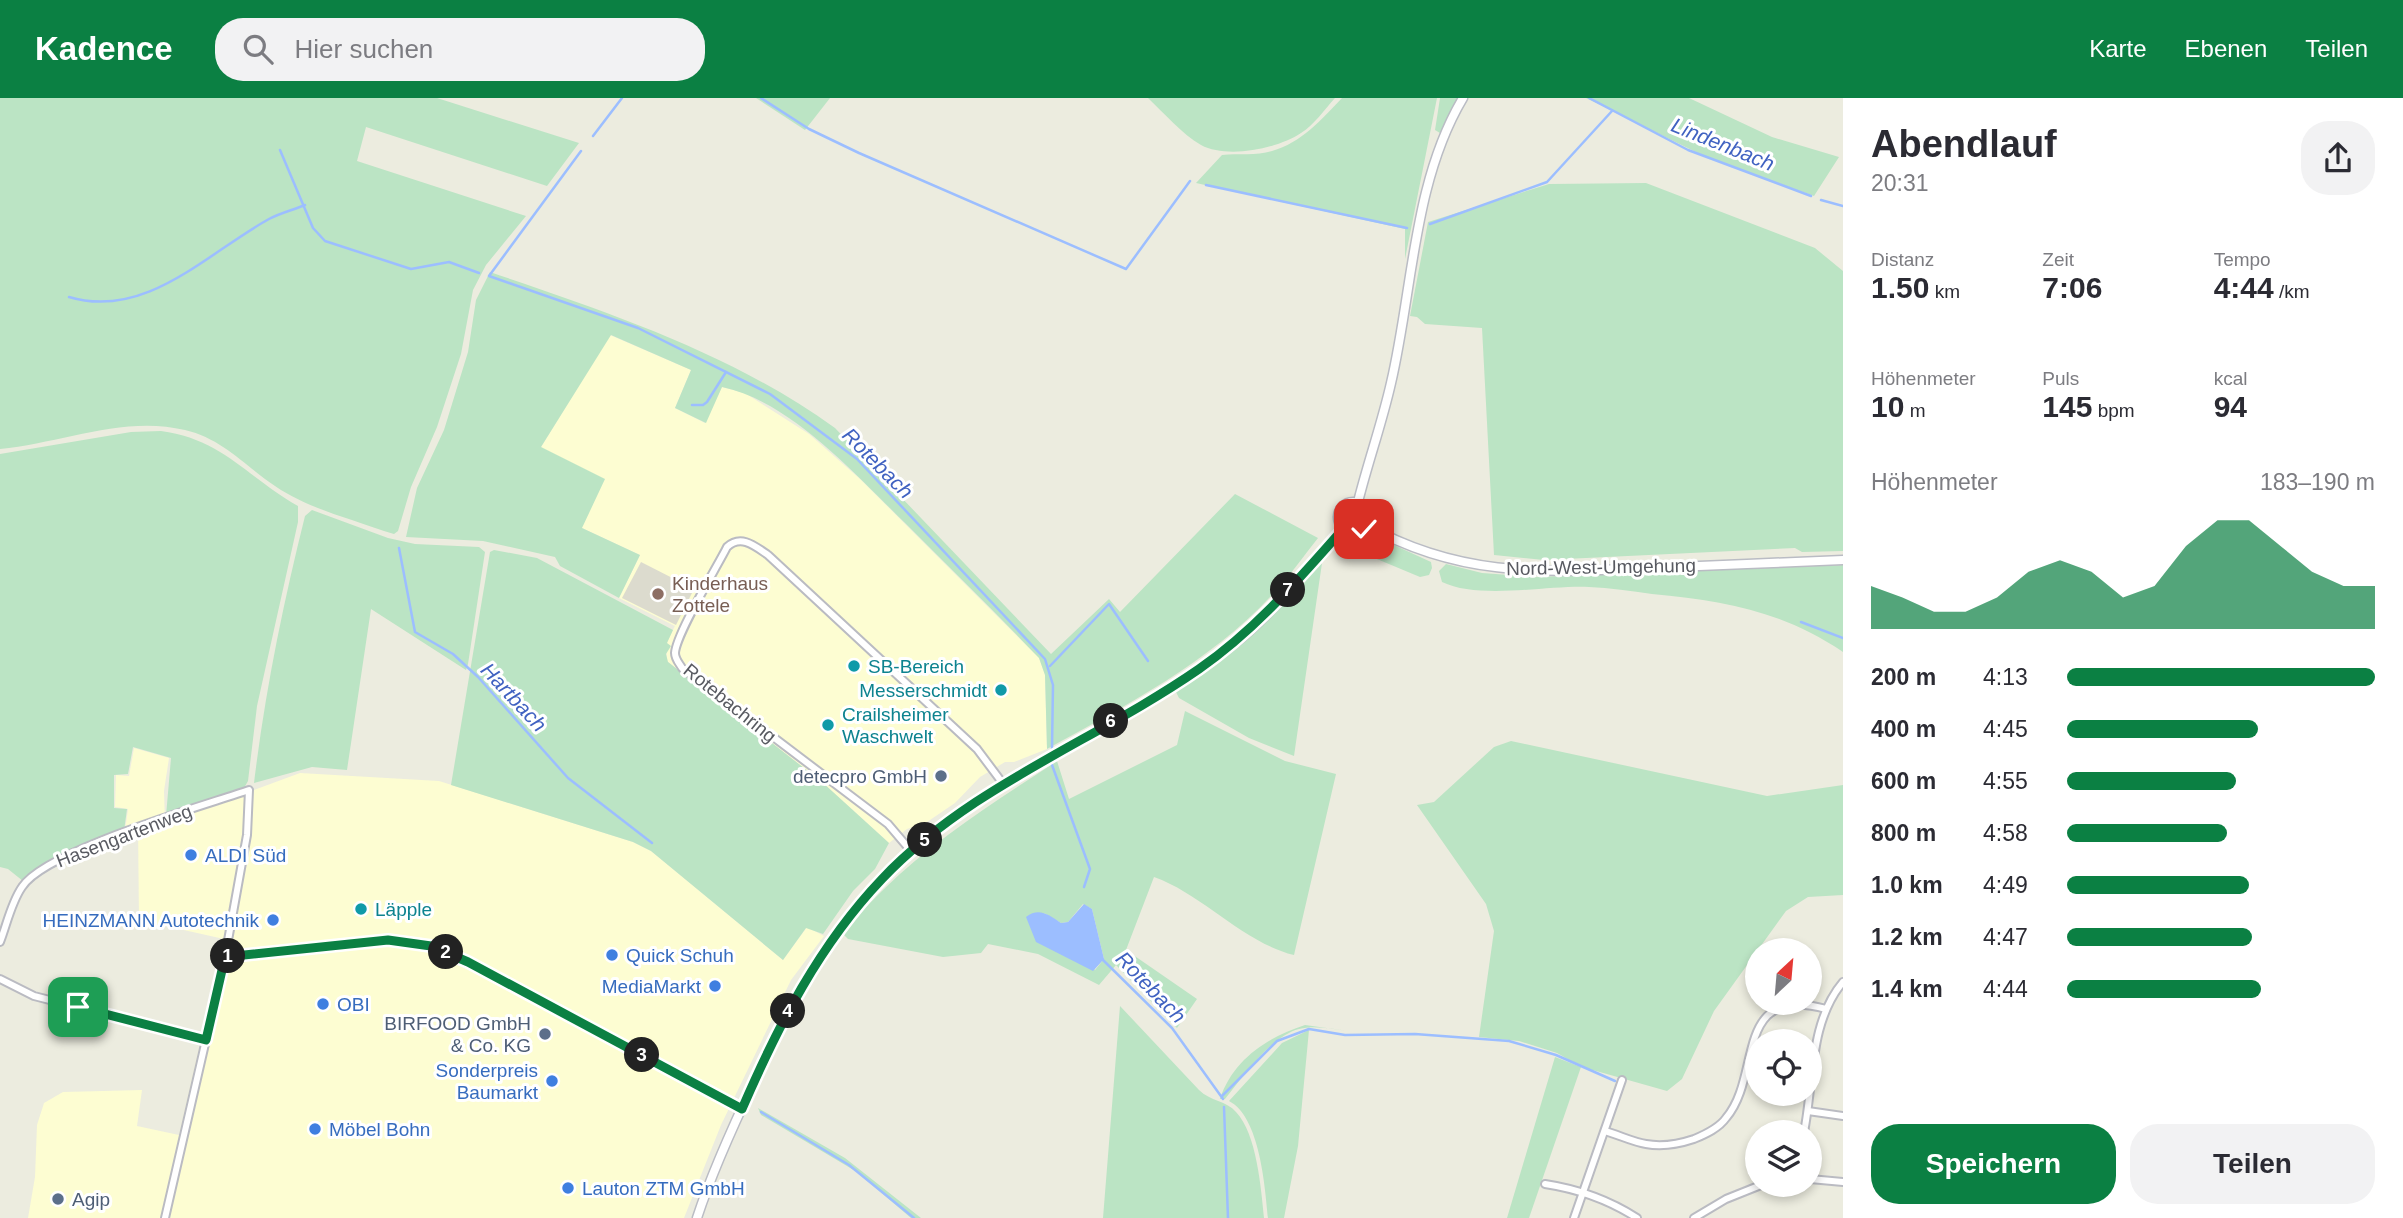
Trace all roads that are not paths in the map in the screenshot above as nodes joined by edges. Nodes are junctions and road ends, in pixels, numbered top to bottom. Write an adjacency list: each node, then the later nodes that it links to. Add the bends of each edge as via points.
1 (1463, 98): 2 (main road, via 1433,164 1391,383)
2 (1358, 502): 3 (main road, via 1367,510); 4 (main road, via 1347,503 1339,511)
3 (1366, 525): 4 (main road, via 1355,533); 5 (main road, Nord-West-Umgehung, via 1439,558 1532,572)
4 (1343, 529): 6 (main road, via 1235,643)
5 (1843, 560)
6 (1004, 785): 7 (main road); 7 (street, Rotebachring, via 977,749 768,555 743,540 733,541 683,633 677,660 888,824)
7 (911, 851): 15 (main road, via 867,896 817,962 788,1010)
8 (0, 942): 9 (street, Hasengartenweg, via 22,886 43,869 71,854 249,790 247,835)
9 (225, 957): 13 (street); 15 (street, via 388,940 431,946)
10 (0, 979): 13 (street, via 34,996)
11 (1843, 982): 12 (street)
12 (1826, 1009): 16 (street); 19 (street, via 1783,1007 1764,1019 1754,1037 1734,1105 1725,1120 1701,1136 1655,1145)
13 (206, 1040): 26 (street)
14 (1622, 1080): 19 (street)
15 (742, 1109): 25 (main road)
16 (1808, 1111): 17 (street); 18 (street)
17 (1843, 1116)
18 (1806, 1120)
19 (1605, 1131): 24 (street)
20 (1822, 1180): 21 (street)
21 (1843, 1182)
22 (1545, 1184): 24 (street)
23 (1745, 1191): 31 (street)
24 (1583, 1192): 29 (street); 30 (street)
25 (706, 1196): 27 (main road); 28 (main road)
26 (165, 1218)
27 (696, 1218)
28 (702, 1218)
29 (1574, 1218)
30 (1637, 1218)
31 (1694, 1218)

